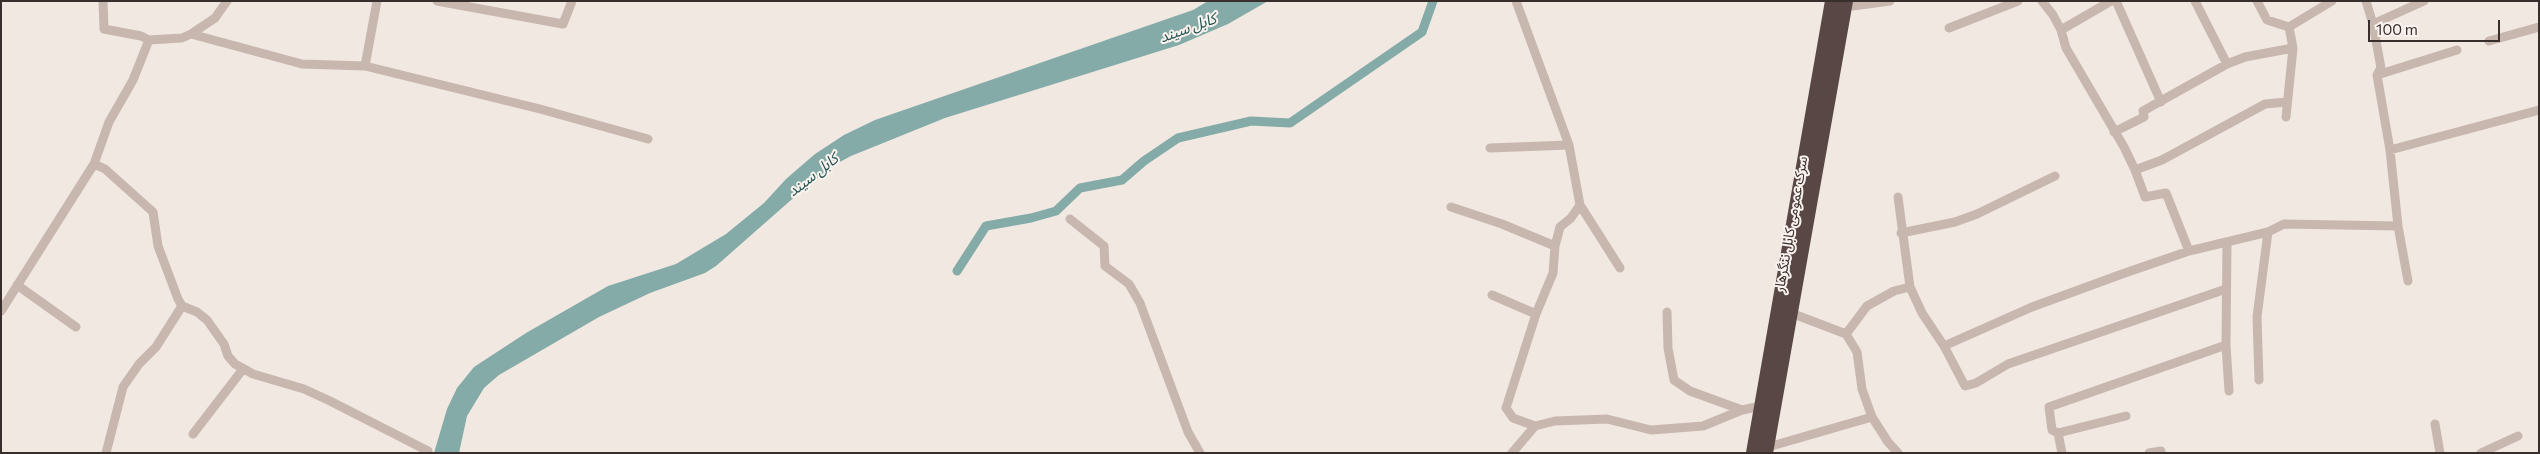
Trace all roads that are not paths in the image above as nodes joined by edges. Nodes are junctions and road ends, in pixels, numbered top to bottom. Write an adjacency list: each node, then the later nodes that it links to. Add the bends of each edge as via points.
1 (103, 1): 25 (street, via 104,29)
2 (227, 1): 24 (street, via 215,18)
3 (377, 1): 30 (street)
4 (437, 1): 5 (street, via 563,24)
5 (572, 1)
6 (1516, 1): 38 (street)
7 (1832, 1): 72 (highway, سرک عمومی کابل ننگرهار)
8 (1890, 1): 18 (street)
9 (2018, 1): 22 (street)
10 (2042, 1): 23 (street)
11 (2111, 1): 23 (street)
12 (2116, 1): 32 (street)
13 (2195, 1): 29 (street)
14 (2257, 1): 20 (street, via 2267,20)
15 (2332, 1): 20 (street)
16 (2366, 1): 19 (street)
17 (2424, 1): 19 (street)
18 (1846, 4): 64 (highway, سرک عمومی کابل ننگرهار)
19 (2373, 24): 31 (street, via 2381,68)
20 (2289, 27): 27 (street)
21 (2539, 27): 26 (street)
22 (1949, 28)
23 (2061, 30): 36 (street, via 2066,48)
24 (191, 34): 25 (street, via 182,38); 30 (street, via 302,64)
25 (149, 40): 41 (street, via 133,80 109,122)
26 (2489, 41)
27 (2293, 48): 29 (street, via 2245,57); 33 (street)
28 (2457, 50): 31 (street)
29 (2227, 64): 32 (street)
30 (365, 66): 37 (street)
31 (2377, 75): 40 (street)
32 (2161, 102): 36 (street, via 2142,111 2144,117)
33 (2287, 102): 35 (street); 42 (street, via 2265,104 2162,160)
34 (2539, 110): 40 (street)
35 (2286, 117)
36 (2114, 132): 42 (street)
37 (648, 139)
38 (1568, 145): 39 (street); 45 (street)
39 (1490, 148)
40 (2390, 150): 48 (street)
41 (94, 164): 56 (street); 60 (street, via 105,169 153,212 158,246)
42 (2135, 170): 53 (street, via 2145,197 2166,193)
43 (2055, 176): 50 (street, via 1969,217)
44 (1898, 197): 50 (street)
45 (1580, 205): 52 (street, via 1560,227); 54 (street)
46 (1451, 207): 52 (street)
47 (1070, 219): 85 (street, via 1104,246 1105,266 1133,290 1188,432)
48 (2398, 226): 49 (street, via 2284,224); 55 (street)
49 (2268, 232): 51 (street); 70 (street, via 2257,317)
50 (1901, 233): 57 (street)
51 (2227, 242): 53 (street); 58 (street)
52 (1555, 246): 63 (street, via 1553,273)
53 (2189, 251): 68 (street, via 2032,307)
54 (1620, 268)
55 (2408, 281)
56 (17, 286): 61 (street); 65 (street)
57 (1910, 287): 66 (street, via 1894,290 1867,306); 68 (street, via 1922,313)
58 (2226, 289): 67 (street); 68 (street, via 2008,364 1965,386)
59 (1492, 295): 63 (street)
60 (182, 306): 69 (street, via 207,320 224,344 228,356); 84 (street, via 123,387)
61 (1, 311)
62 (1667, 312): 73 (street, via 1668,348 1674,380 1690,391)
63 (1536, 314): 77 (street, via 1506,408 1513,418)
64 (1792, 314): 66 (street); 81 (highway, سرک عمومی کابل ننگرهار)
65 (76, 327)
66 (1846, 334): 75 (street, via 1857,352 1862,389)
67 (2226, 345): 71 (street); 78 (street, via 2049,407 2052,430)
68 (1944, 346)
69 (243, 369): 79 (street); 82 (street, via 325,398)
70 (2259, 380)
71 (2229, 391)
72 (1762, 406): 73 (street); 87 (highway, سرک عمومی کابل ننگرهار)
73 (1742, 410): 77 (street, via 1703,426 1651,430 1606,419 1555,420)
74 (2126, 416): 78 (street)
75 (1872, 417): 81 (street); 88 (street)
76 (2435, 424): 91 (street)
77 (1536, 426): 86 (street)
78 (2058, 433): 89 (street)
79 (193, 434)
80 (2518, 436): 92 (street)
81 (1767, 450)
82 (428, 451)
83 (2161, 451): 90 (street)
84 (106, 453)
85 (1200, 453)
86 (1512, 453)
87 (1753, 453)
88 (1898, 453)
89 (2062, 453)
90 (2149, 453)
91 (2440, 453)
92 (2481, 453)

